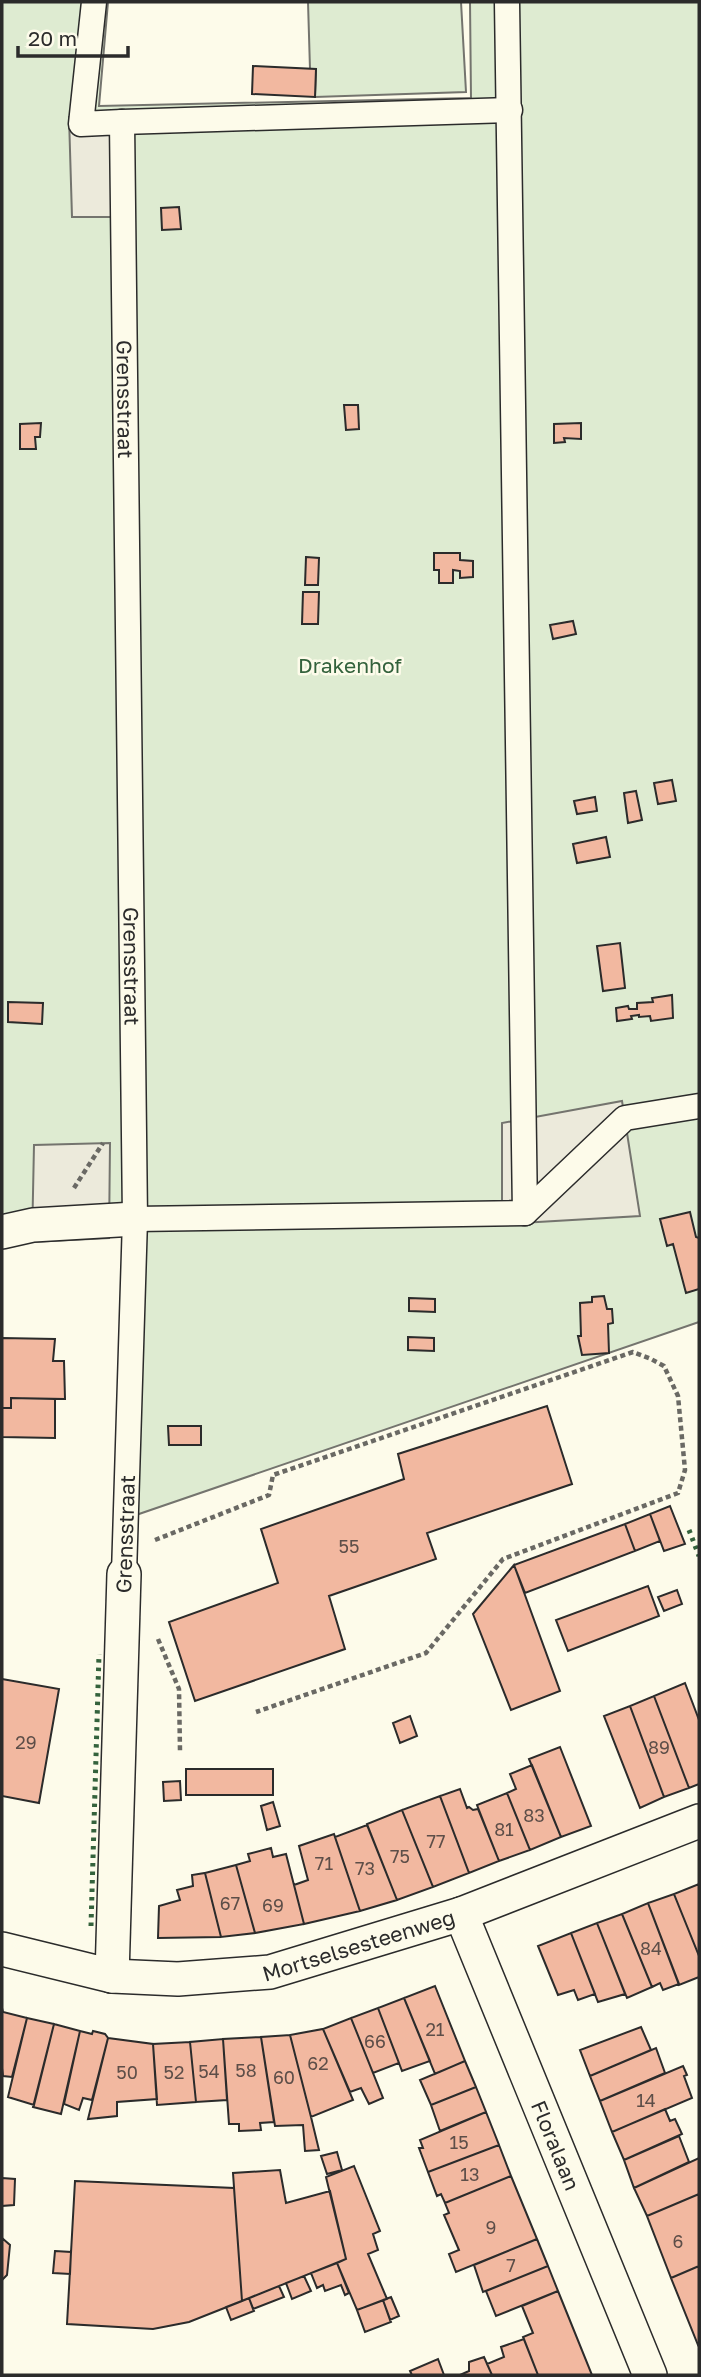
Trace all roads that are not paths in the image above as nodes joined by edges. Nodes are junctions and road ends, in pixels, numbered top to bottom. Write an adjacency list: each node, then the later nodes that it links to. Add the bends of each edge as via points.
1 (94, 2): 4 (street, via 80,124)
2 (508, 2): 3 (street)
3 (510, 110): 4 (street); 6 (street)
4 (122, 122): 7 (street, Grensstraat)
5 (699, 1106): 6 (street, via 625,1118)
6 (525, 1213): 7 (street)
7 (135, 1219): 8 (street, via 33,1225); 9 (street, Grensstraat)
8 (2, 1232)
9 (124, 1574): 13 (street, Grensstraat)
10 (699, 1821): 11 (street, Mortselsesteenweg)
11 (461, 1914): 13 (street, Mortselsesteenweg, via 270,1972 178,1979); 14 (street, Floralaan)
12 (2, 1950): 13 (street, Mortselsesteenweg)
13 (112, 1976)
14 (650, 2375)

